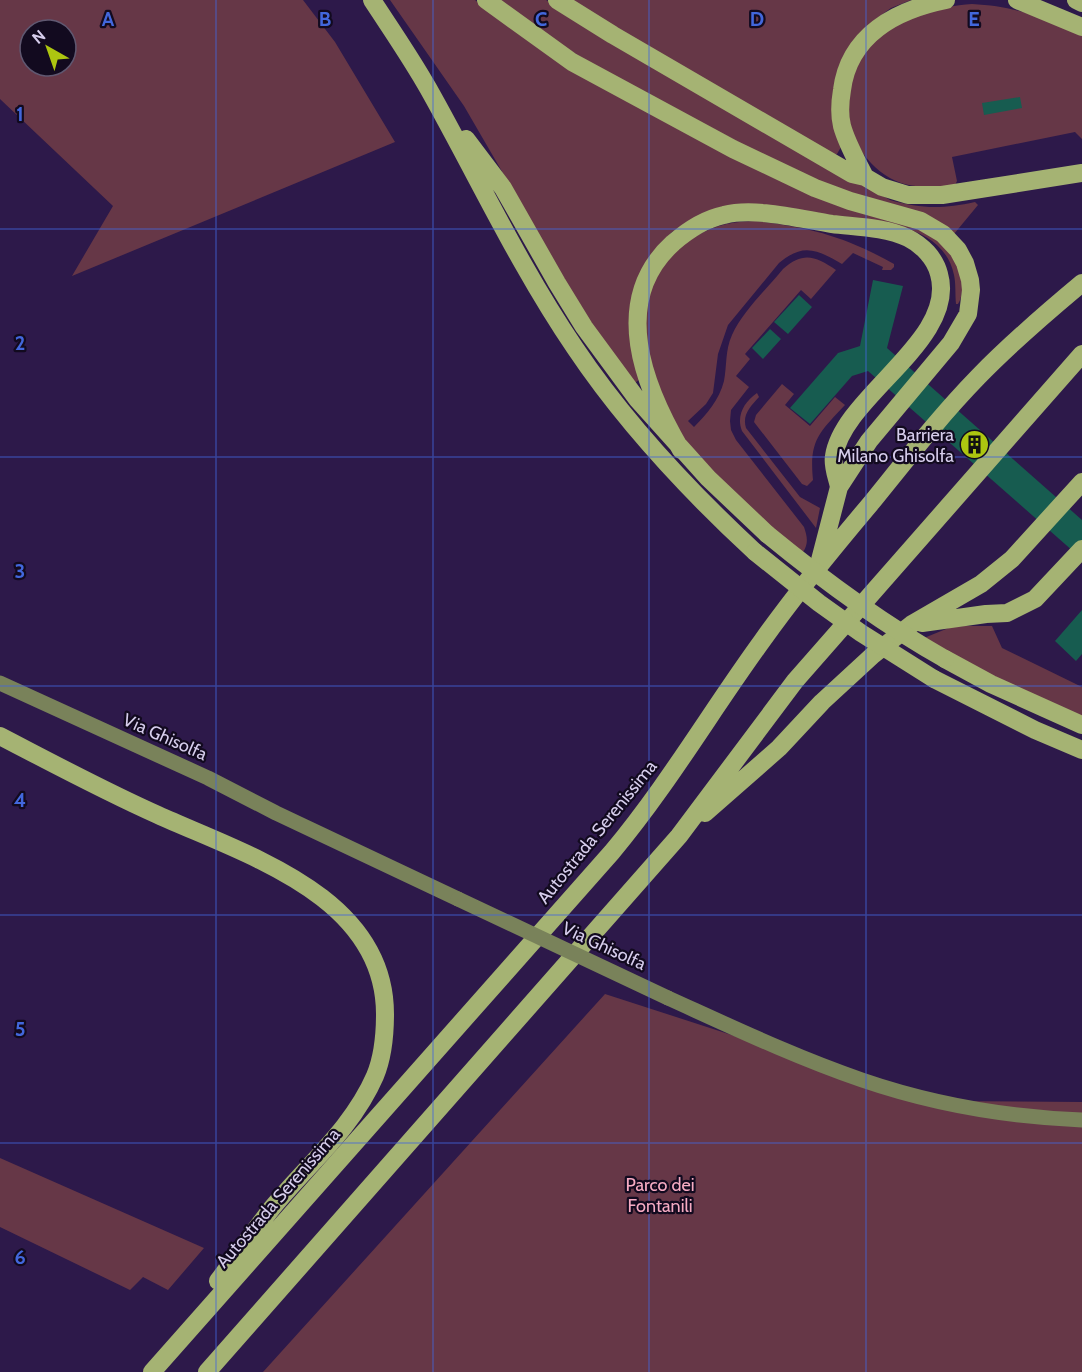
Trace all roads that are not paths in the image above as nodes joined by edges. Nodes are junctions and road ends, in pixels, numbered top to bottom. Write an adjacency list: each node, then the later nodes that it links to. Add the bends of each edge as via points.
1 (372, 0): 9 (highway)
2 (486, 0): 16 (highway, via 572,62 733,149 850,201 921,221 943,234 958,250 971,290 962,327 869,441)
3 (557, 0): 11 (highway, via 852,174)
4 (946, 0): 11 (highway, via 922,5 885,21 857,48 849,63 843,79 842,126)
5 (1017, 0): 8 (highway)
6 (1076, 0): 7 (highway)
7 (1082, 3)
8 (1082, 27)
9 (427, 86): 14 (highway, via 503,188 584,327); 23 (highway, bridge, via 574,348 623,414 691,491 755,552 861,633 934,679)
10 (1082, 173): 11 (highway, via 942,195 908,195)
11 (865, 177)
12 (1082, 283): 18 (highway, Autostrada Serenissima, via 976,378)
13 (1082, 354): 24 (highway, via 795,681)
14 (681, 450): 16 (highway, via 648,386 637,330 644,286 666,249 694,227 726,214 763,214 884,231 909,238 928,253 941,281 940,300 927,332 843,432 833,460); 21 (highway, bridge, via 767,534 861,607 945,659)
15 (1082, 482): 19 (highway, via 1012,560 981,584)
16 (839, 487): 18 (highway)
17 (1082, 549): 19 (highway, via 1035,599 1017,609)
18 (819, 566): 26 (highway, Autostrada Serenissima, via 762,641 645,812 612,852)
19 (912, 624): 24 (highway, via 847,678 779,748)
20 (0, 683): 25 (street, Via Ghisolfa, bridge, via 778,1048 864,1081 936,1101)
21 (1082, 725)
22 (0, 736): 26 (highway, via 304,885 341,914 358,934 380,976 385,1001 382,1053 363,1100 273,1208)
23 (1082, 750)
24 (679, 836): 27 (highway)
25 (1082, 1120)
26 (152, 1372)
27 (207, 1372)

